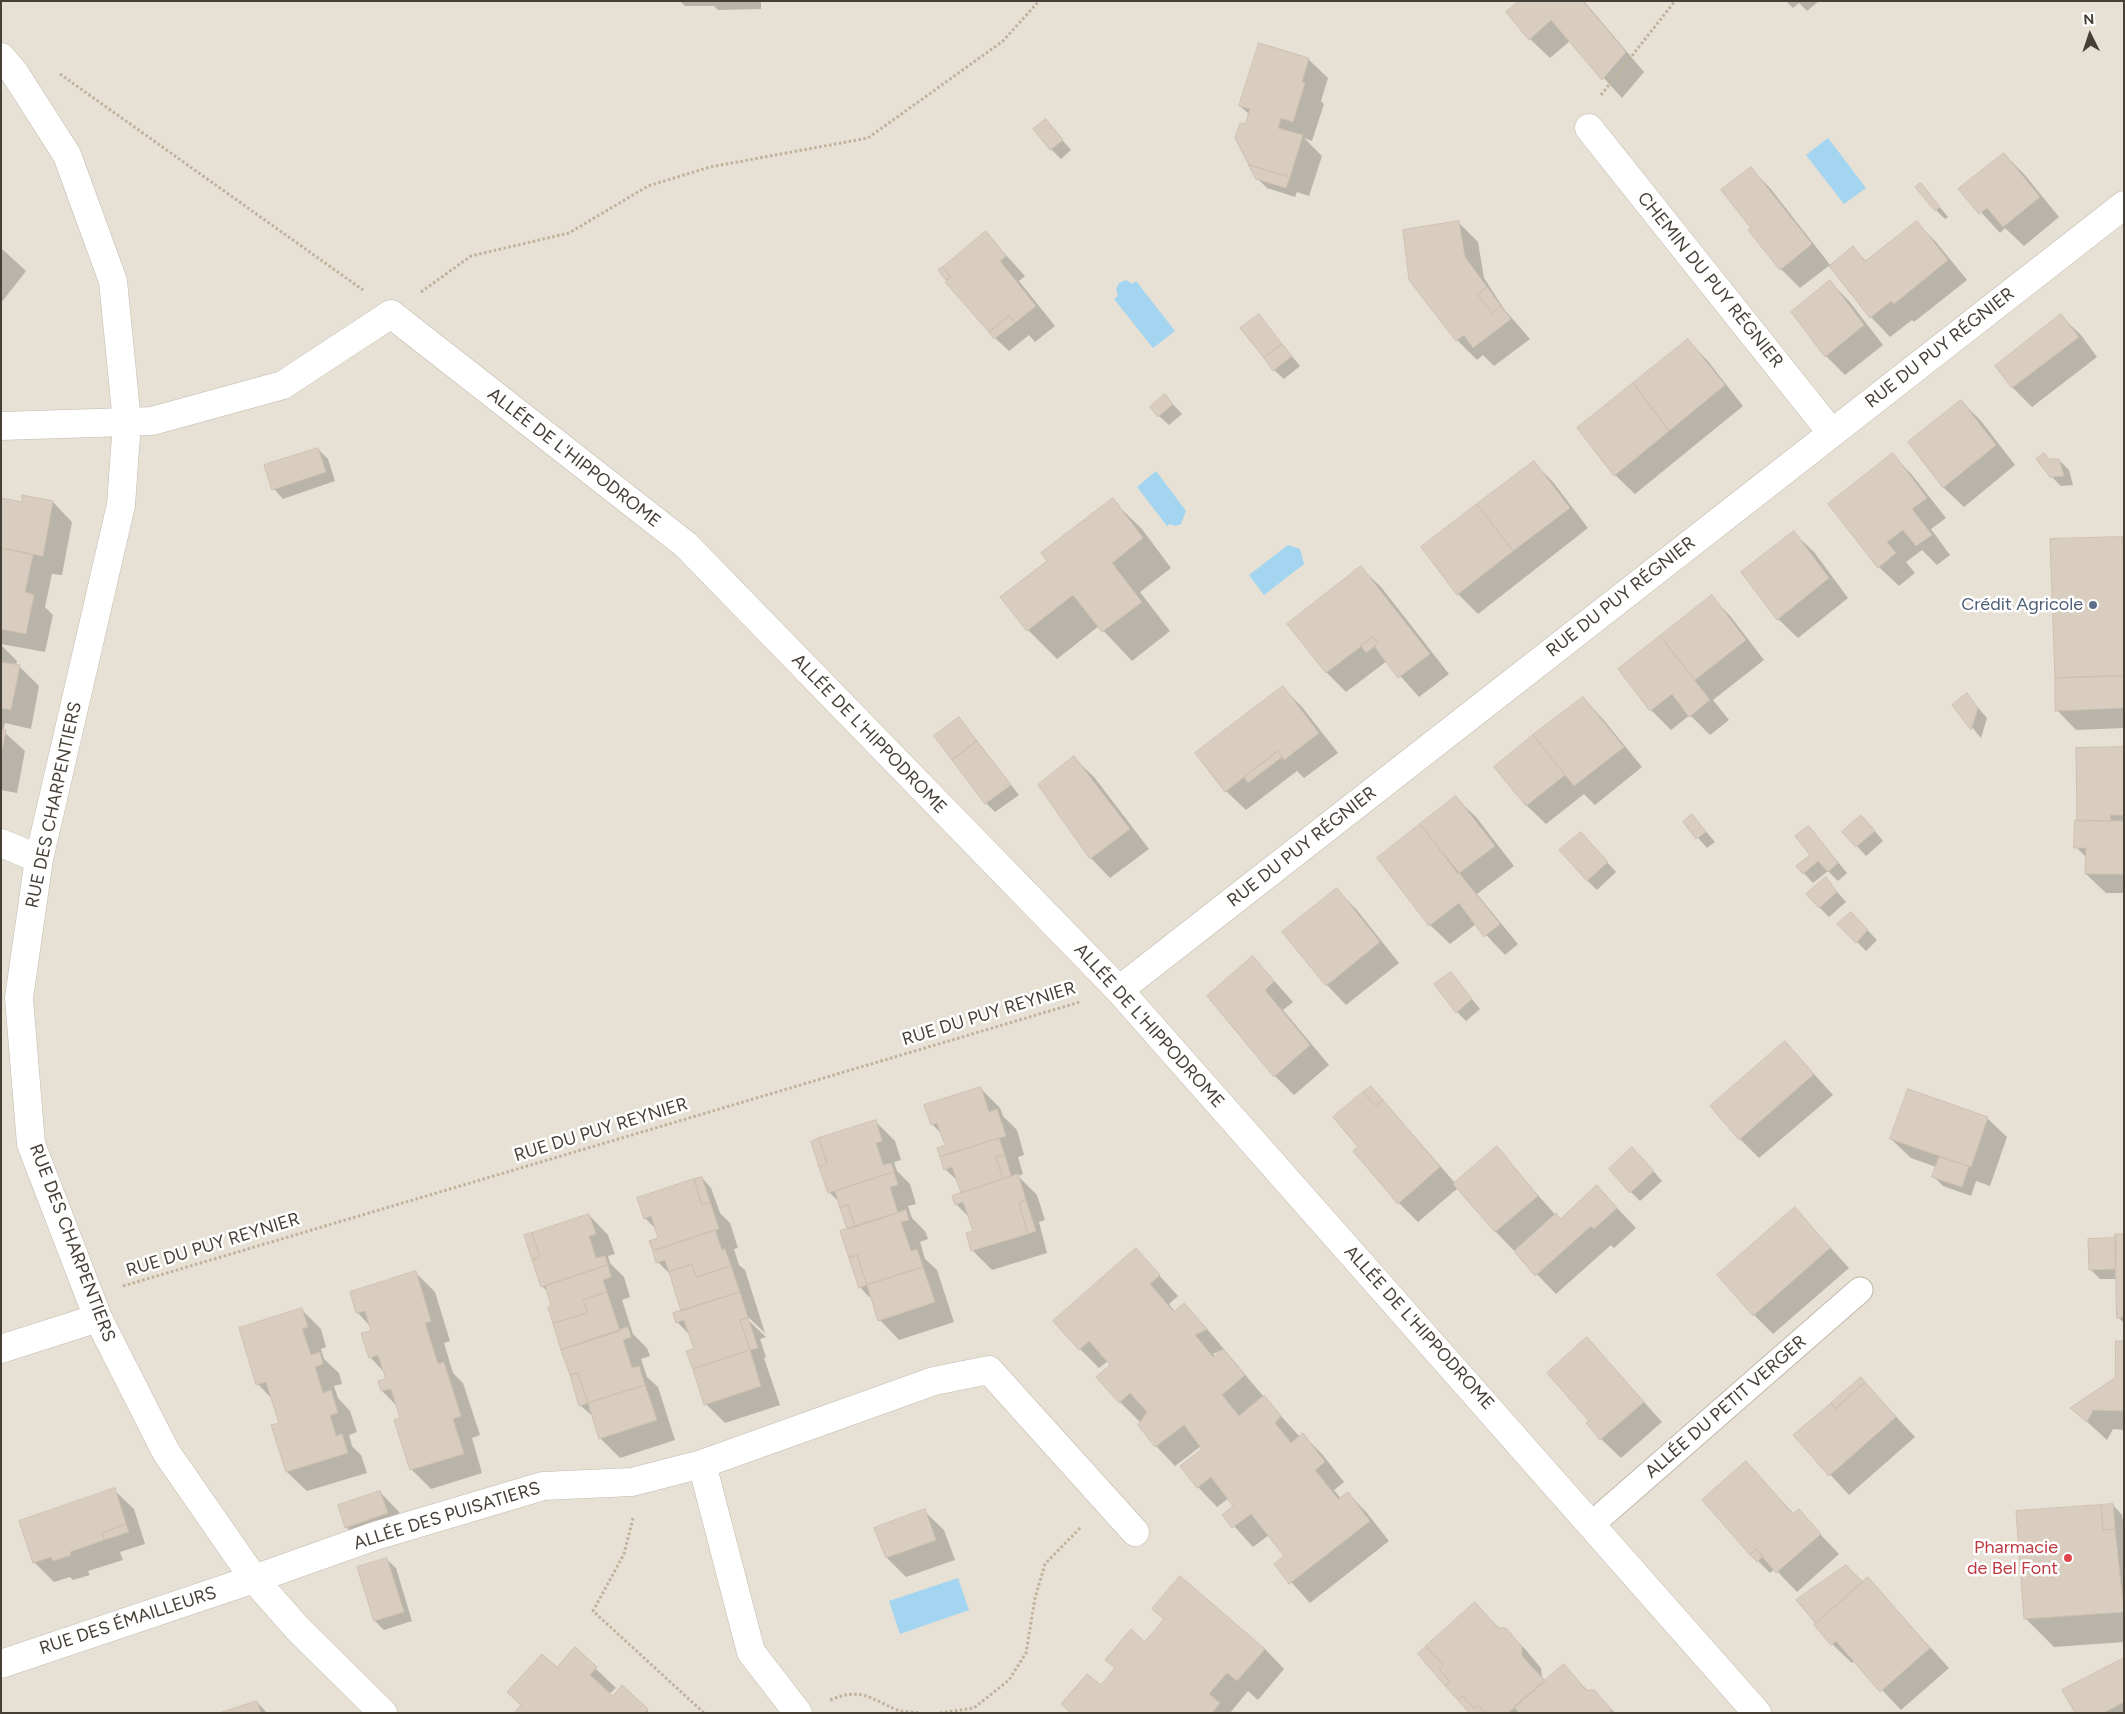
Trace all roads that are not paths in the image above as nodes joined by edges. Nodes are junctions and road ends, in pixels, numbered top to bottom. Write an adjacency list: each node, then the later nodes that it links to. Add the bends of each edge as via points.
1 (1, 57): 4 (street, via 67,155 113,281)
2 (1588, 128): 6 (street, CHEMIN DU PUY RÉGNIER)
3 (2124, 205): 6 (street, RUE DU PUY RÉGNIER)
4 (127, 422): 5 (street); 8 (street, RUE DES CHARPENTIERS, via 121,504); 9 (street, ALLÉE DE L'HIPPODROME, via 152,421 283,386 381,305 686,546)
5 (1, 426)
6 (1831, 432): 9 (street, RUE DU PUY RÉGNIER)
7 (1, 842): 8 (street)
8 (39, 859): 11 (street, RUE DES CHARPENTIERS, via 19,998 32,1144)
9 (1119, 990): 14 (street, ALLÉE DE L'HIPPODROME)
10 (1860, 1290): 14 (lane, ALLÉE DU PETIT VERGER)
11 (94, 1307): 12 (street); 16 (street, RUE DES CHARPENTIERS, via 166,1452)
12 (1, 1349)
13 (702, 1464): 15 (street, ALLÉE DES PUISATIERS, via 934,1381 989,1370); 16 (street, ALLÉE DES PUISATIERS, via 632,1482 543,1486 376,1536); 19 (street, via 750,1652)
14 (1592, 1524): 20 (street, ALLÉE DE L'HIPPODROME)
15 (1135, 1532)
16 (254, 1579): 17 (street, RUE DES ÉMAILLEURS); 18 (street, RUE DES CHARPENTIERS, via 298,1630)
17 (1, 1664)
18 (383, 1713)
19 (798, 1713)
20 (1757, 1713)

